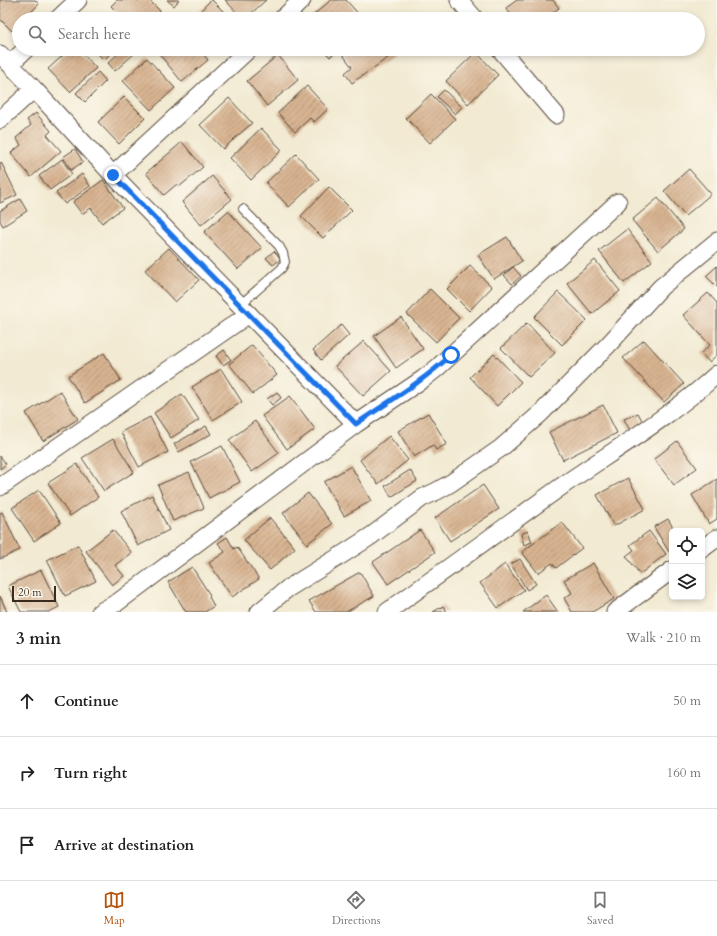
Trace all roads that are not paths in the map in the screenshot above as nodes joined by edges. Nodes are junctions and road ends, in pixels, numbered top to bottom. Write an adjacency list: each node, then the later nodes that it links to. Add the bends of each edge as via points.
1 (78, 0): 4 (street)
2 (302, 0): 5 (street)
3 (459, 0): 6 (street)
4 (65, 12)
5 (289, 12)
6 (469, 12)
7 (241, 56): 13 (street)
8 (506, 56): 11 (street)
9 (5, 59): 10 (street)
10 (34, 89): 12 (street); 13 (street)
11 (556, 115)
12 (0, 120)
13 (113, 175): 17 (street)
14 (618, 202): 19 (street, via 437,368)
15 (243, 209): 17 (lane, via 279,246 285,262)
16 (717, 242): 25 (street, via 661,287 608,345 502,448 451,483 422,498 371,536 287,589)
17 (245, 310): 19 (street); 20 (street)
18 (717, 374): 26 (street, via 657,421)
19 (356, 424): 24 (street, via 118,602)
20 (0, 486)
21 (717, 538): 22 (street)
22 (705, 547)
23 (669, 572): 27 (street)
24 (100, 612)
25 (259, 612)
26 (387, 612)
27 (615, 612)

